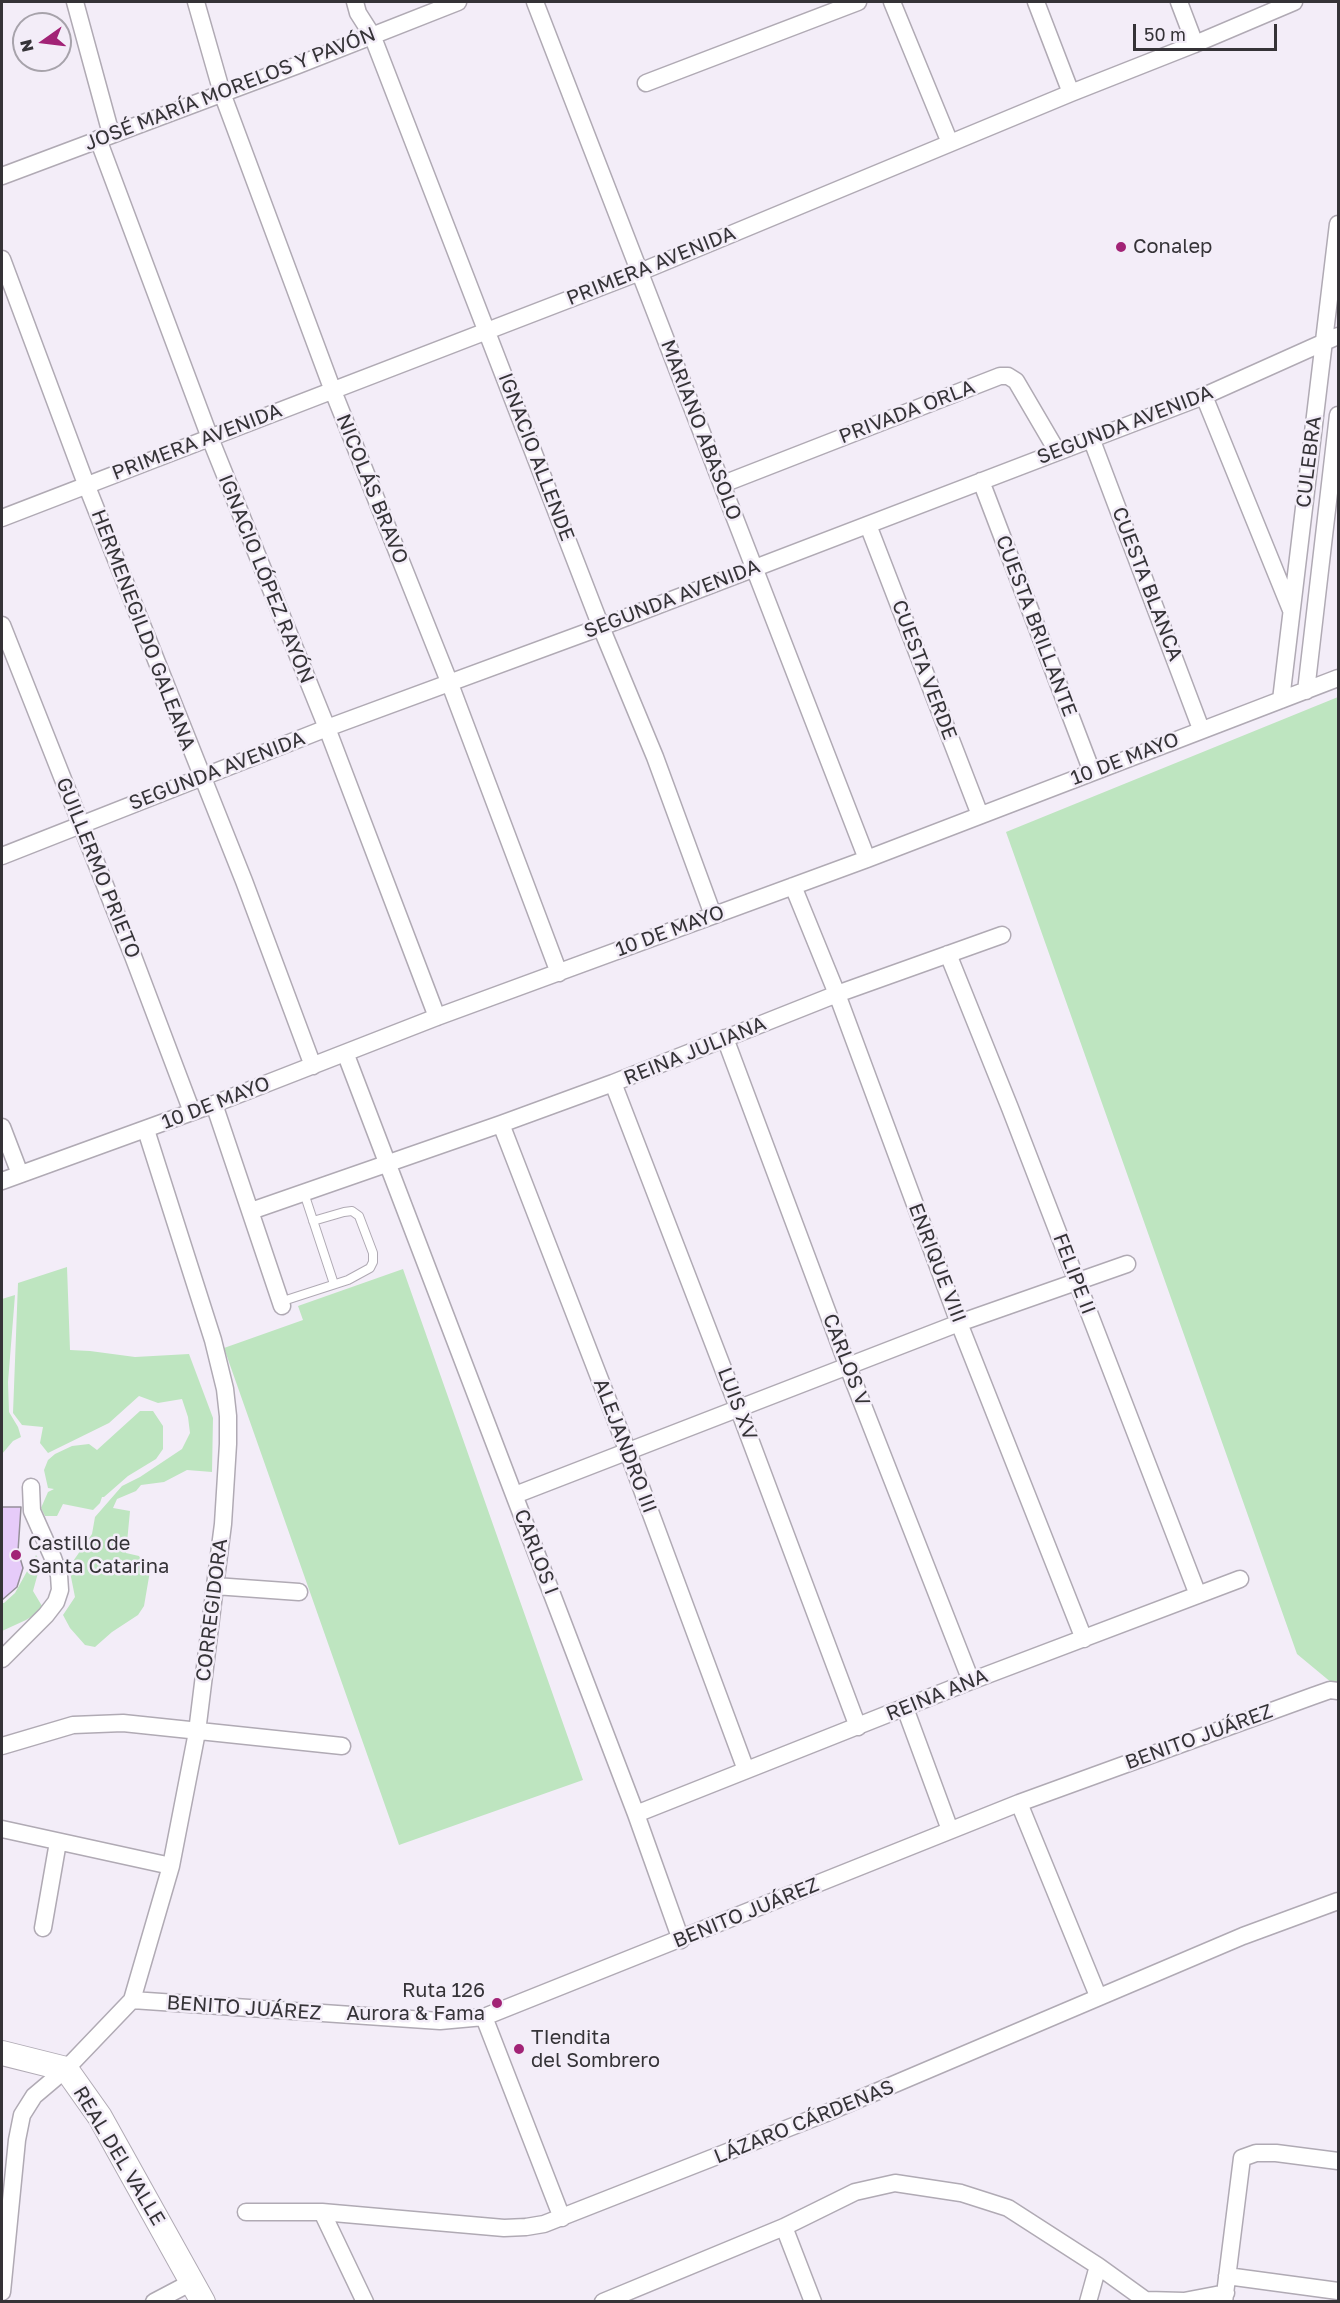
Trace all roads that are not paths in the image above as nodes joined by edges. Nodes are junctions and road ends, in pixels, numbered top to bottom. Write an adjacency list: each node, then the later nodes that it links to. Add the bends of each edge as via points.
1 (75, 2): 16 (street, IGNACIO LÓPEZ RAYÓN)
2 (196, 2): 14 (street, NICOLÁS BRAVO)
3 (355, 2): 11 (street, IGNACIO ALLENDE)
4 (458, 2): 11 (street, JOSÉ MARÍA MORELOS Y PAVÓN)
5 (536, 2): 21 (street, MARIANO ABASOLO)
6 (858, 2): 13 (street)
7 (892, 2): 17 (street)
8 (1036, 2): 15 (street)
9 (1179, 2): 12 (street)
10 (1294, 2): 12 (street, PRIMERA AVENIDA)
11 (372, 35): 14 (street, JOSÉ MARÍA MORELOS Y PAVÓN); 22 (street, IGNACIO ALLENDE)
12 (1195, 45): 15 (street, PRIMERA AVENIDA)
13 (646, 83)
14 (222, 93): 16 (street, JOSÉ MARÍA MORELOS Y PAVÓN); 24 (street, NICOLÁS BRAVO)
15 (1071, 93): 17 (street, PRIMERA AVENIDA)
16 (104, 136): 18 (street, JOSÉ MARÍA MORELOS Y PAVÓN); 27 (street, IGNACIO LÓPEZ RAYÓN)
17 (950, 143): 21 (street, PRIMERA AVENIDA)
18 (2, 176)
19 (1338, 224): 23 (street, CULEBRA)
20 (2, 259): 32 (street, HERMENEGILDO GALEANA)
21 (640, 272): 22 (street, PRIMERA AVENIDA); 33 (street, MARIANO ABASOLO)
22 (488, 332): 24 (street, PRIMERA AVENIDA); 39 (street, IGNACIO ALLENDE)
23 (1331, 339): 25 (street, SEGUNDA AVENIDA); 37 (street, CULEBRA)
24 (333, 391): 27 (street, PRIMERA AVENIDA); 41 (street, NICOLÁS BRAVO)
25 (1204, 396): 28 (street, SEGUNDA AVENIDA); 37 (street)
26 (1338, 415): 30 (street, CULEBRA)
27 (210, 438): 32 (street, PRIMERA AVENIDA); 44 (street, IGNACIO LÓPEZ RAYÓN)
28 (1091, 438): 29 (street, SEGUNDA AVENIDA); 45 (street, CUESTA BLANCA)
29 (1057, 451): 31 (street, SEGUNDA AVENIDA); 33 (street, PRIVADA ORLA, via 1016,381 1000,376)
30 (1335, 468): 42 (street, CULEBRA)
31 (981, 481): 35 (street, SEGUNDA AVENIDA); 46 (street, CUESTA BRILLANTE)
32 (86, 484): 34 (street, PRIMERA AVENIDA); 47 (street, HERMENEGILDO GALEANA)
33 (723, 484): 36 (street, MARIANO ABASOLO)
34 (2, 518)
35 (868, 525): 36 (street, SEGUNDA AVENIDA); 48 (street, CUESTA VERDE)
36 (754, 567): 39 (street, SEGUNDA AVENIDA); 51 (street, MARIANO ABASOLO)
37 (1291, 611): 43 (street, CULEBRA)
38 (2, 625): 49 (street, GUILLERMO PRIETO)
39 (602, 627): 41 (street, SEGUNDA AVENIDA); 53 (street, IGNACIO ALLENDE, via 656,757)
40 (1338, 678): 42 (street, 10 DE MAYO)
41 (450, 684): 44 (street, SEGUNDA AVENIDA); 56 (street, NICOLÁS BRAVO)
42 (1306, 691): 43 (street, 10 DE MAYO)
43 (1281, 700): 45 (street, 10 DE MAYO)
44 (327, 728): 47 (street, SEGUNDA AVENIDA); 58 (street, IGNACIO LÓPEZ RAYÓN)
45 (1201, 729): 46 (street, 10 DE MAYO)
46 (1092, 772): 48 (street, 10 DE MAYO)
47 (201, 777): 49 (street, SEGUNDA AVENIDA); 61 (street, HERMENEGILDO GALEANA)
48 (980, 815): 51 (street, 10 DE MAYO)
49 (80, 825): 50 (street, SEGUNDA AVENIDA); 64 (street, GUILLERMO PRIETO)
50 (2, 856)
51 (867, 859): 52 (street, 10 DE MAYO)
52 (793, 886): 53 (street, 10 DE MAYO); 57 (street, ENRIQUE VIII)
53 (713, 915): 56 (street, 10 DE MAYO)
54 (1002, 935): 55 (street, REINA JULIANA)
55 (948, 954): 57 (street, REINA JULIANA); 75 (street, FELIPE II)
56 (559, 973): 58 (street, 10 DE MAYO)
57 (837, 994): 59 (street, REINA JULIANA); 78 (street, ENRIQUE VIII)
58 (437, 1017): 60 (street, 10 DE MAYO)
59 (725, 1038): 62 (street, REINA JULIANA); 79 (street, CARLOS V)
60 (346, 1055): 61 (street, 10 DE MAYO); 68 (street, CARLOS I)
61 (313, 1066): 63 (street, 10 DE MAYO)
62 (613, 1083): 65 (street, REINA JULIANA); 80 (street, LUIS XV)
63 (214, 1104): 64 (street, 10 DE MAYO); 72 (street)
64 (192, 1112): 67 (street, 10 DE MAYO)
65 (501, 1124): 68 (street, REINA JULIANA); 81 (street, ALEJANDRO III)
66 (2, 1127): 69 (street)
67 (146, 1130): 69 (street, 10 DE MAYO); 85 (street, CORREGIDORA, via 225,1389 228,1444)
68 (387, 1165): 71 (street, REINA JULIANA); 83 (street, CARLOS I)
69 (20, 1174): 70 (street, 10 DE MAYO)
70 (2, 1181)
71 (304, 1193): 72 (street, REINA JULIANA); 73 (lane)
72 (251, 1211): 77 (street)
73 (313, 1221): 76 (lane); 76 (lane, via 352,1211 364,1224 374,1262 355,1277)
74 (1127, 1264): 75 (street)
75 (1077, 1282): 78 (street); 87 (street, FELIPE II)
76 (334, 1284): 77 (lane)
77 (281, 1304)
78 (959, 1323): 79 (street); 88 (street, ENRIQUE VIII)
79 (848, 1367): 80 (street); 90 (street, CARLOS V)
80 (739, 1410): 81 (street); 93 (street, LUIS XV)
81 (628, 1452): 83 (street); 97 (street, ALEJANDRO III)
82 (31, 1487): 89 (street, via 32,1511 56,1566 60,1590 46,1615)
83 (515, 1495): 99 (street, CARLOS I)
84 (1240, 1579): 87 (street, REINA ANA)
85 (215, 1586): 86 (street); 94 (street, CORREGIDORA)
86 (299, 1592)
87 (1198, 1595): 88 (street, REINA ANA)
88 (1084, 1639): 90 (street, REINA ANA)
89 (2, 1659)
90 (971, 1681): 92 (street, REINA ANA)
91 (1338, 1691): 98 (street, BENITO JUÁREZ, via 1330,1690)
92 (905, 1708): 93 (street, REINA ANA); 101 (street)
93 (858, 1727): 97 (street, REINA ANA)
94 (197, 1732): 95 (street, via 95,1723 73,1725); 96 (street); 103 (street, CORREGIDORA)
95 (2, 1746)
96 (342, 1746)
97 (746, 1770): 99 (street, REINA ANA)
98 (1019, 1803): 101 (street, BENITO JUÁREZ); 107 (street)
99 (636, 1814): 106 (street, CARLOS I)
100 (2, 1830): 102 (street)
101 (950, 1830): 106 (street, BENITO JUÁREZ)
102 (58, 1842): 103 (street); 105 (street)
103 (171, 1866): 108 (street, CORREGIDORA)
104 (1338, 1901): 107 (street, LÁZARO CÁRDENAS)
105 (43, 1928)
106 (681, 1940): 109 (street, BENITO JUÁREZ)
107 (1098, 1996): 115 (street, LÁZARO CÁRDENAS, via 824,2114)
108 (132, 2000): 109 (street, BENITO JUÁREZ, via 440,2021); 111 (street, CORREGIDORA)
109 (484, 2018): 115 (street)
110 (2, 2053): 111 (street, REAL DEL VALLE)
111 (66, 2068): 120 (street, CORREGIDORA, via 34,2096 22,2115); 121 (street, REAL DEL VALLE, via 100,2117)
112 (1338, 2161): 118 (street, via 1276,2153 1242,2158)
113 (246, 2212): 114 (street, LÁZARO CÁRDENAS)
114 (322, 2212): 115 (street, LÁZARO CÁRDENAS, via 504,2228); 124 (street)
115 (562, 2218)
116 (783, 2227): 117 (street, via 855,2192 895,2183 915,2185 961,2193 1008,2208); 125 (street); 126 (street)
117 (1098, 2266): 127 (street); 128 (street)
118 (1227, 2276): 119 (street); 122 (street)
119 (1338, 2291)
120 (2, 2292)
121 (198, 2292): 123 (street)
122 (1225, 2297): 129 (street)
123 (153, 2301)
124 (365, 2301)
125 (603, 2301)
126 (813, 2301)
127 (1088, 2301)
128 (1147, 2301): 129 (street)
129 (1184, 2301)

